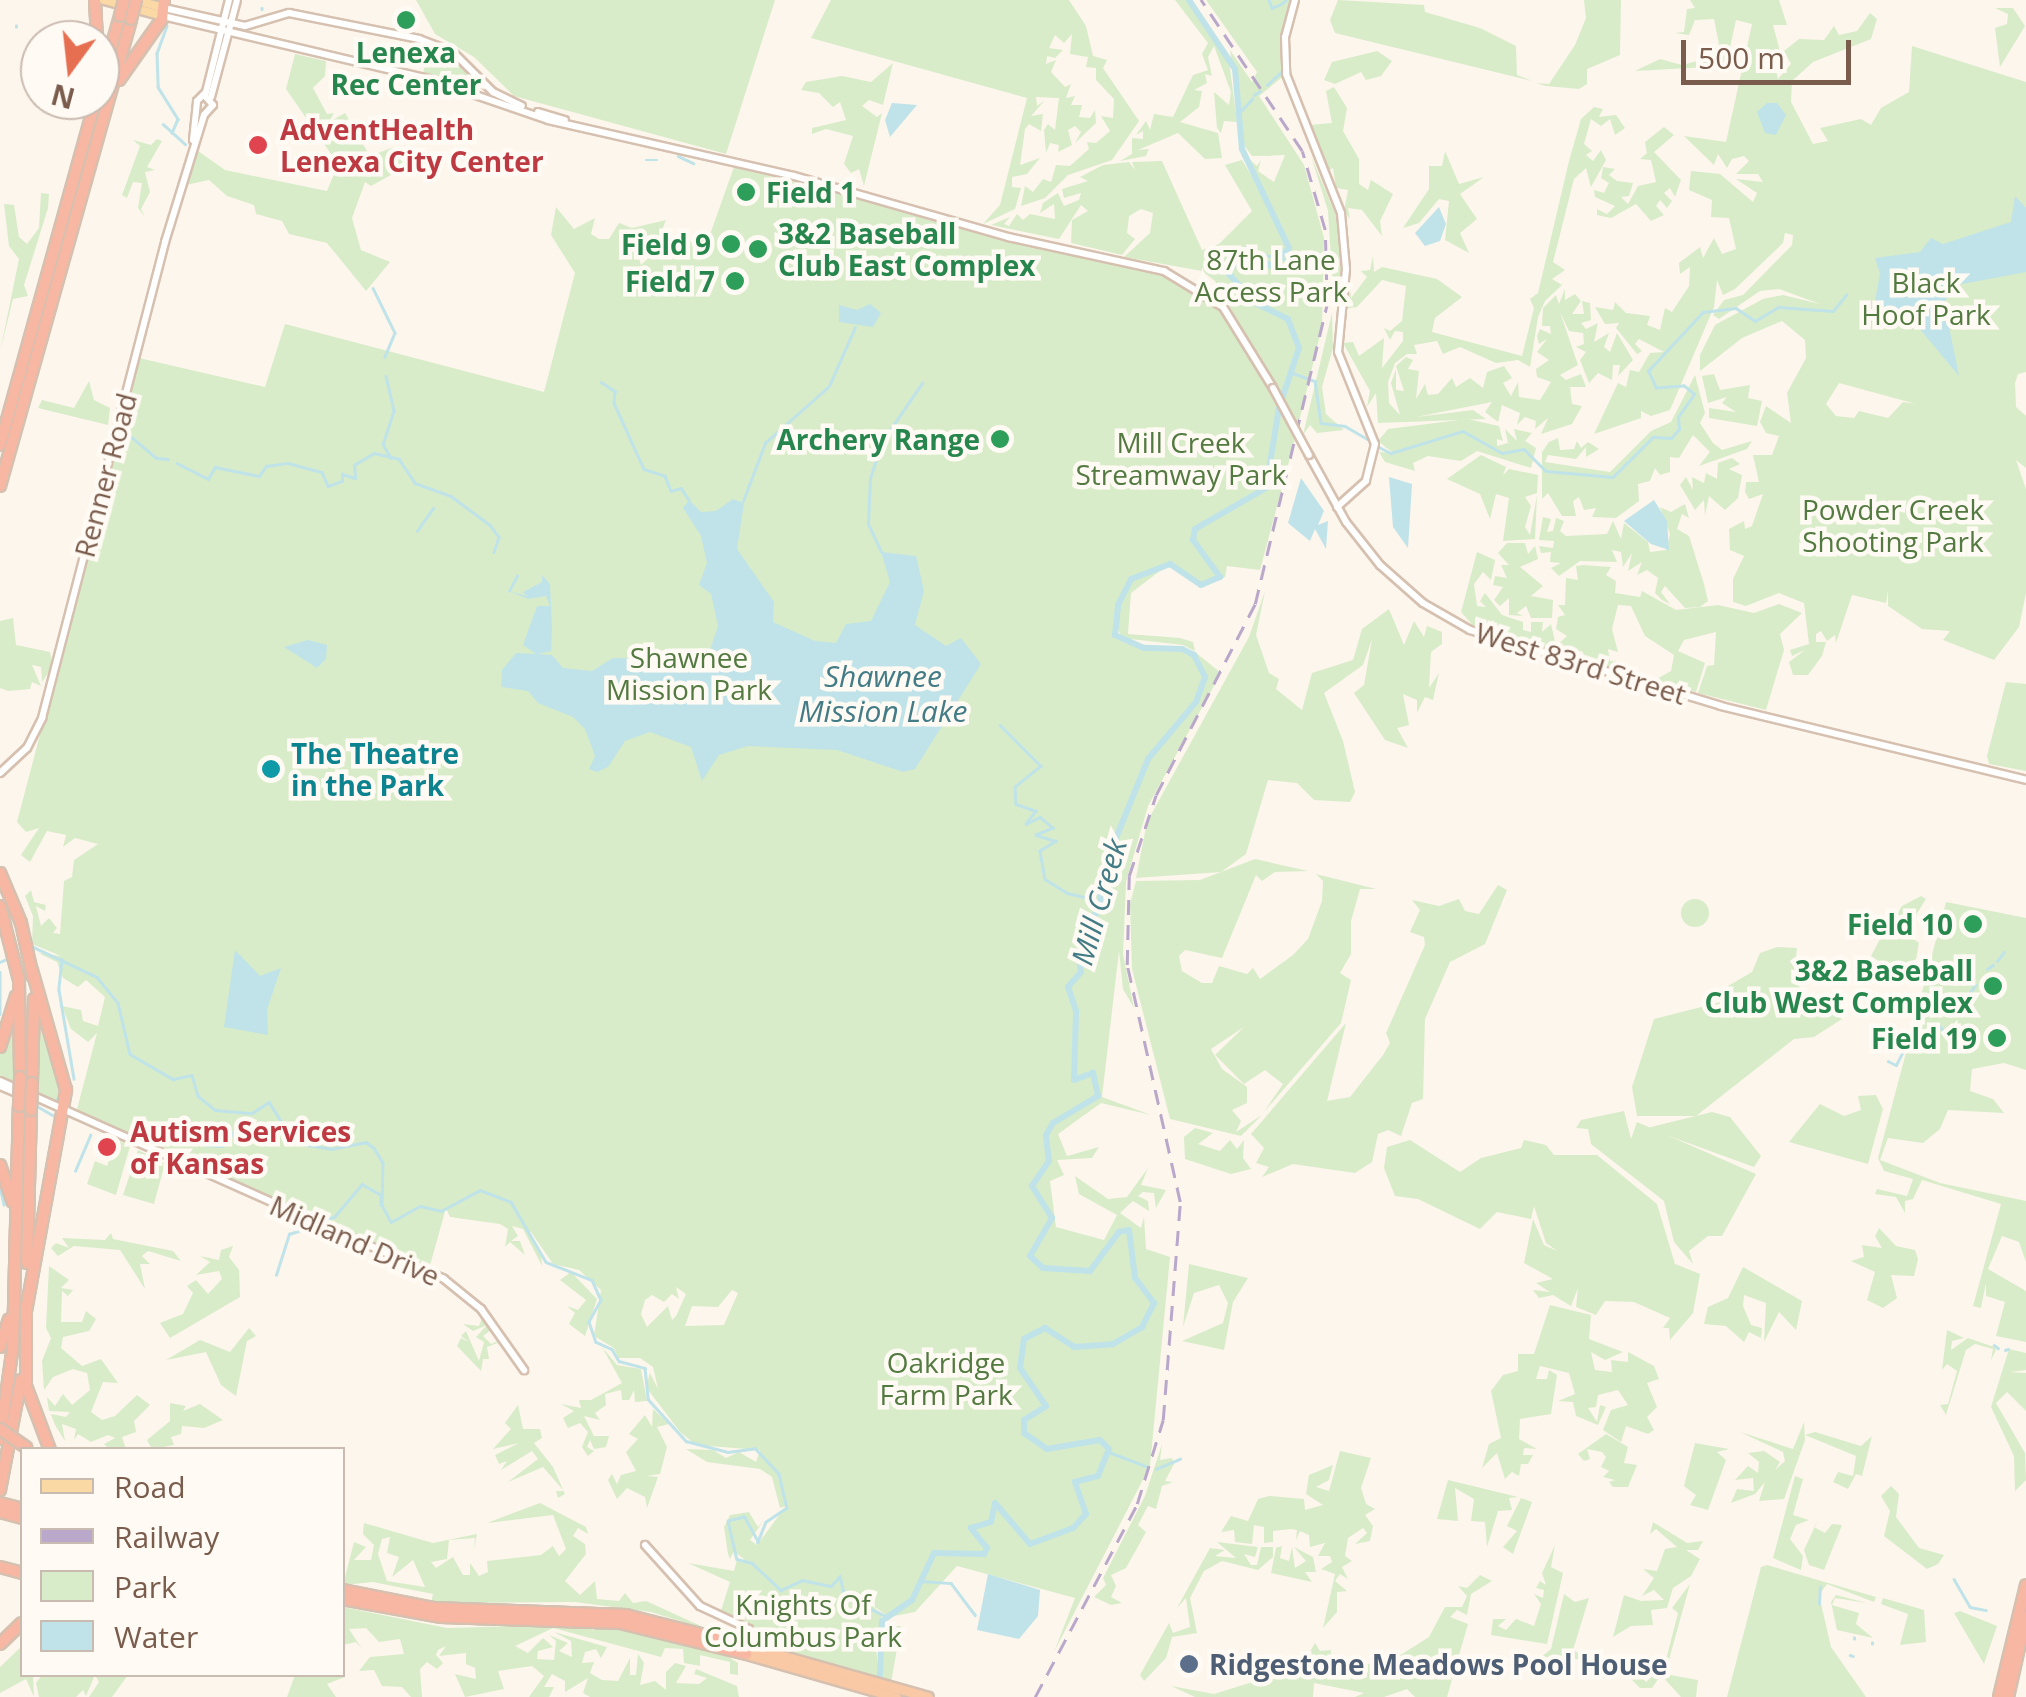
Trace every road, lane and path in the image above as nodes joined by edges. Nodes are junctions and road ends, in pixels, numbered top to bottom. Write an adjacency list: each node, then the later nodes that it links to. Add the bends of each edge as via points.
1 (104, 0): 7 (main road)
2 (124, 0): 8 (highway, bridge)
3 (136, 0): 7 (main road); 8 (highway, bridge)
4 (229, 0): 10 (main road)
5 (237, 0): 10 (main road)
6 (1296, 0): 22 (main road, via 1284,37 1286,74 1341,213 1346,270 1338,355 1374,435 1362,486)
7 (164, 8): 9 (main road); 10 (main road); 14 (highway)
8 (126, 17): 11 (highway); 13 (highway)
9 (188, 21): 10 (main road); 12 (main road)
10 (227, 25): 12 (main road, Renner Road); 15 (main road, Renner Road); 19 (main road); 19 (main road, via 292,14 427,42 460,56 504,99)
11 (120, 33)
12 (219, 40): 15 (main road, Renner Road)
13 (120, 48)
14 (120, 82)
15 (207, 97): 16 (main road, Renner Road); 16 (main road, Renner Road)
16 (204, 109): 23 (main road, Renner Road, via 42,718 27,748)
17 (90, 120): 20 (highway)
18 (104, 120): 21 (highway)
19 (614, 135): 22 (main road, West 83rd Street, bridge, via 1164,270 1223,307)
20 (0, 445)
21 (0, 486)
22 (1337, 508): 24 (main road, West 83rd Street, via 1403,588 1481,635 1934,762)
23 (0, 773)
24 (2026, 780)
25 (0, 873): 27 (highway)
26 (0, 906): 28 (highway)
27 (32, 967): 31 (highway, bridge, via 32,1082); 32 (highway, via 66,1086)
28 (20, 980): 29 (highway); 31 (highway, bridge)
29 (0, 1047)
30 (0, 1084): 32 (main road, Midland Drive)
31 (25, 1108): 35 (highway); 37 (highway)
32 (67, 1114): 33 (main road, Midland Drive); 33 (main road, Midland Drive); 37 (highway)
33 (99, 1127): 40 (main road, Midland Drive, via 444,1279 481,1309)
34 (0, 1166): 35 (highway)
35 (16, 1213): 36 (highway)
36 (14, 1302): 38 (highway); 42 (highway)
37 (26, 1311): 39 (highway)
38 (0, 1346)
39 (24, 1360): 44 (highway, via 29,1402); 45 (highway)
40 (524, 1370)
41 (0, 1429): 43 (highway, bridge)
42 (0, 1439)
43 (26, 1447)
44 (49, 1447)
45 (0, 1490)
46 (0, 1503): 47 (highway)
47 (15, 1514)
48 (645, 1545): 55 (main road, via 700,1606 749,1629)
49 (2026, 1584): 58 (highway)
50 (345, 1591): 55 (highway, via 434,1608 612,1613)
51 (345, 1600): 55 (highway, via 442,1617 620,1622)
52 (2026, 1617): 59 (highway)
53 (20, 1626): 54 (highway)
54 (0, 1644)
55 (747, 1650): 56 (highway)
56 (892, 1693): 57 (highway)
57 (928, 1697)
58 (1999, 1697)
59 (2008, 1697)

